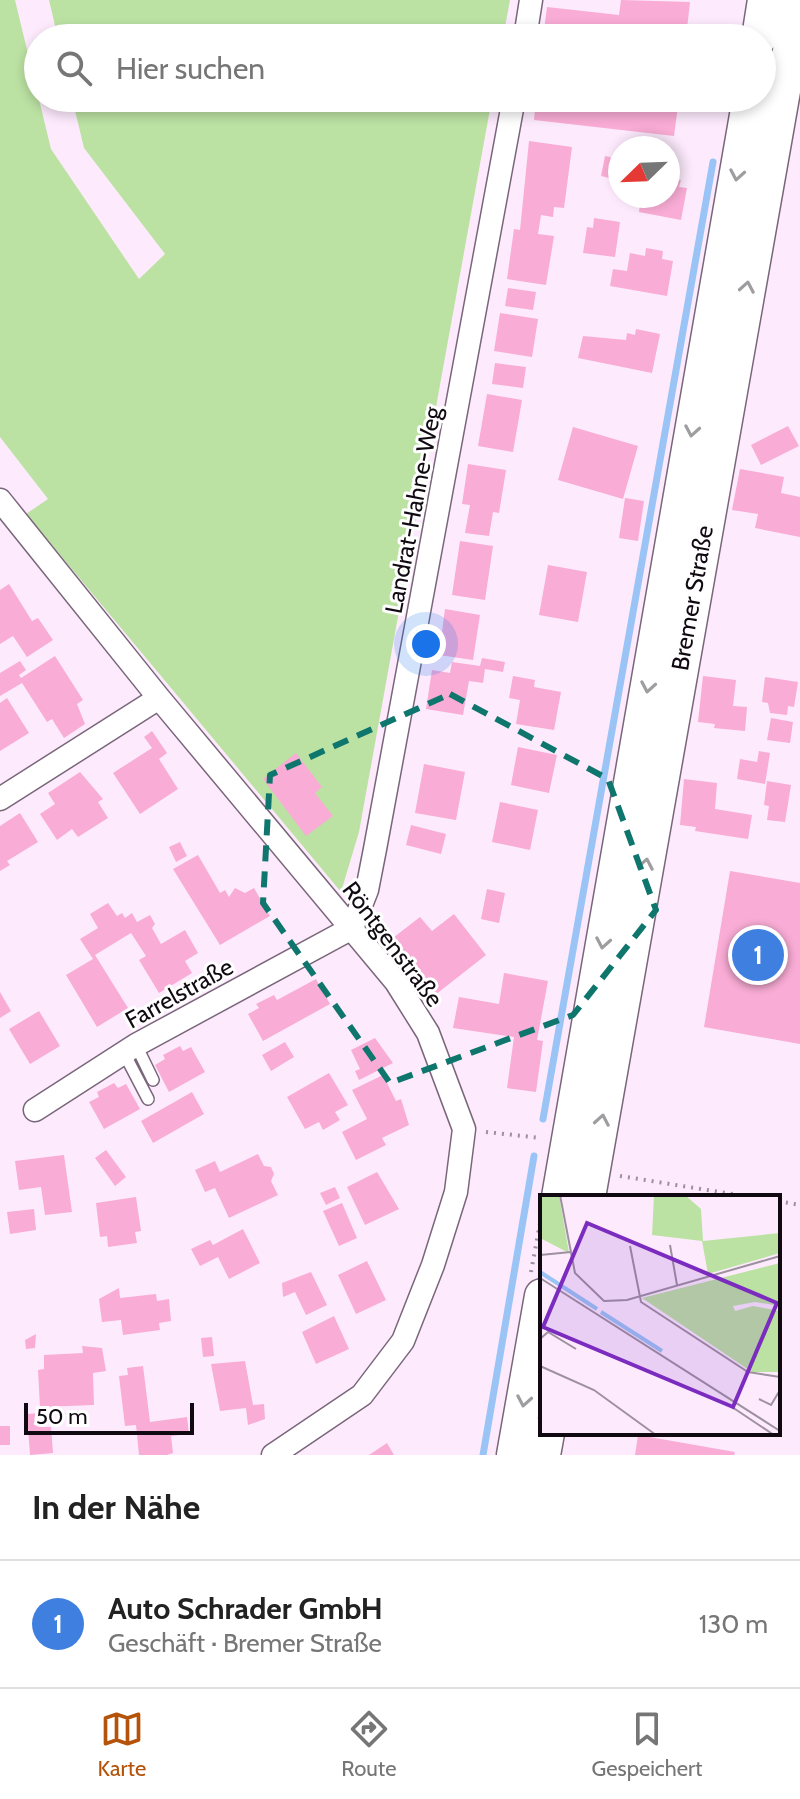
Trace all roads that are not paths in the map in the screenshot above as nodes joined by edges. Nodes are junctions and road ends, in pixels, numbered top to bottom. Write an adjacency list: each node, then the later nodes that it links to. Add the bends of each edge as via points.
1 (531, 0): 4 (street)
2 (765, 0): 5 (main road)
3 (799, 0): 16 (main road, Bremer Straße, one-way to 3)
4 (527, 24)
5 (761, 24)
6 (511, 112): 11 (street, Landrat-Hahne-Weg, via 367,890)
7 (748, 112): 17 (main road, Bremer Straße, one-way to 17)
8 (0, 500): 9 (street, Röntgenstraße)
9 (159, 698): 10 (street); 11 (street, Röntgenstraße)
10 (0, 799)
11 (352, 928): 12 (street, Farrelstraße); 20 (street, Röntgenstraße, via 428,1033 464,1129 456,1192 403,1341 362,1395)
12 (130, 1049): 13 (lane); 14 (lane); 15 (street, Farrelstraße)
13 (153, 1080)
14 (148, 1099)
15 (35, 1110)
16 (597, 1185)
17 (559, 1195)
18 (540, 1307): 21 (main road, one-way to 21)
19 (547, 1435): 22 (main road)
20 (273, 1455)
21 (514, 1455)
22 (543, 1455)

